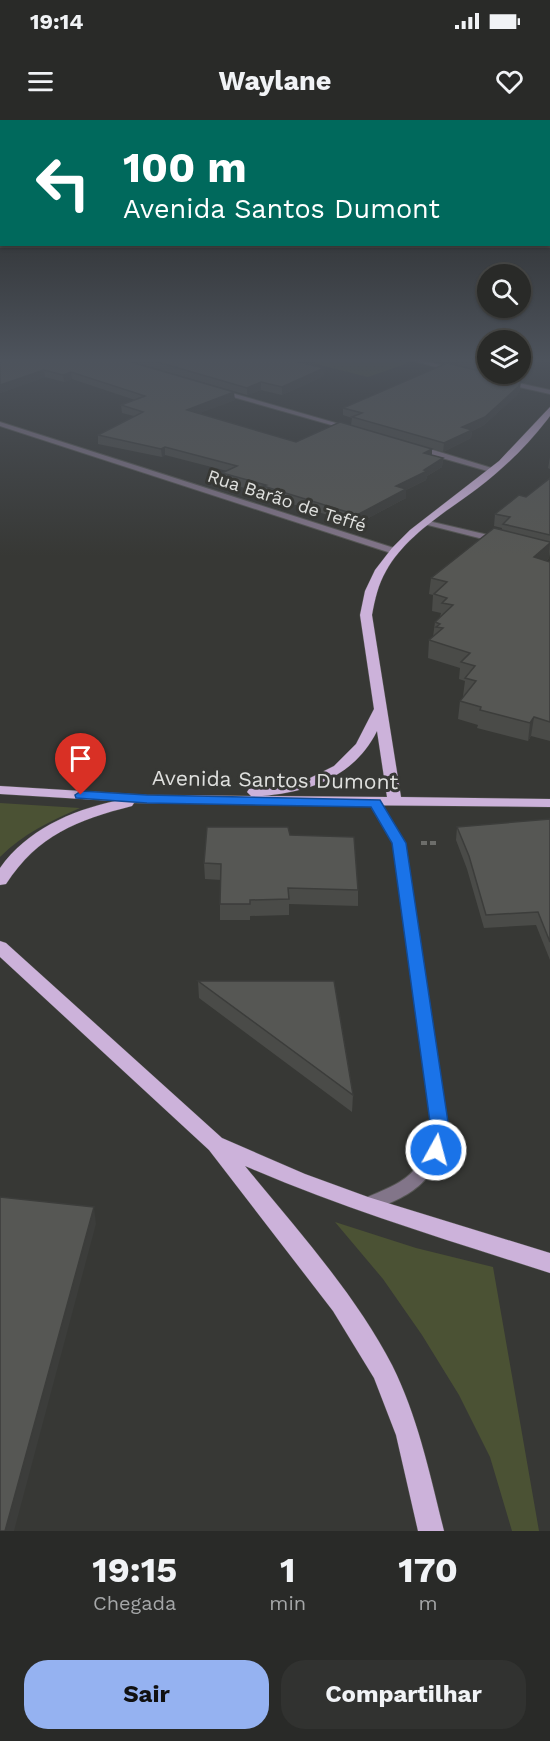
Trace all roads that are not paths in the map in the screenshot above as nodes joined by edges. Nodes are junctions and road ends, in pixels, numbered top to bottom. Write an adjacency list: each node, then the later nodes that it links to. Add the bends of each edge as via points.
1 (0, 424): 9 (street, Rua Barão de Teffé)
2 (330, 424): 4 (street)
3 (539, 424): 6 (main road)
4 (355, 431)
5 (413, 447): 6 (street)
6 (494, 470): 7 (main road)
7 (427, 522): 8 (street); 9 (main road)
8 (504, 542)
9 (394, 551): 10 (main road, via 376,576 366,601)
10 (380, 710): 11 (main road, via 362,746 347,763 300,787 283,791); 14 (main road)
11 (8, 790): 12 (main road, Avenida Santos Dumont)
12 (147, 799): 13 (main road, Avenida Santos Dumont); 16 (main road, via 92,812 43,833 24,848)
13 (375, 803): 14 (main road, Avenida Santos Dumont); 19 (street, via 399,843 439,1122 436,1150 429,1167 400,1191)
14 (395, 803): 15 (main road, Avenida Santos Dumont)
15 (550, 803)
16 (0, 880)
17 (2, 945): 18 (main road)
18 (215, 1144): 19 (main road); 21 (main road, via 341,1304 382,1372 408,1435)
19 (367, 1205): 20 (main road)
20 (550, 1263)
21 (431, 1531)

